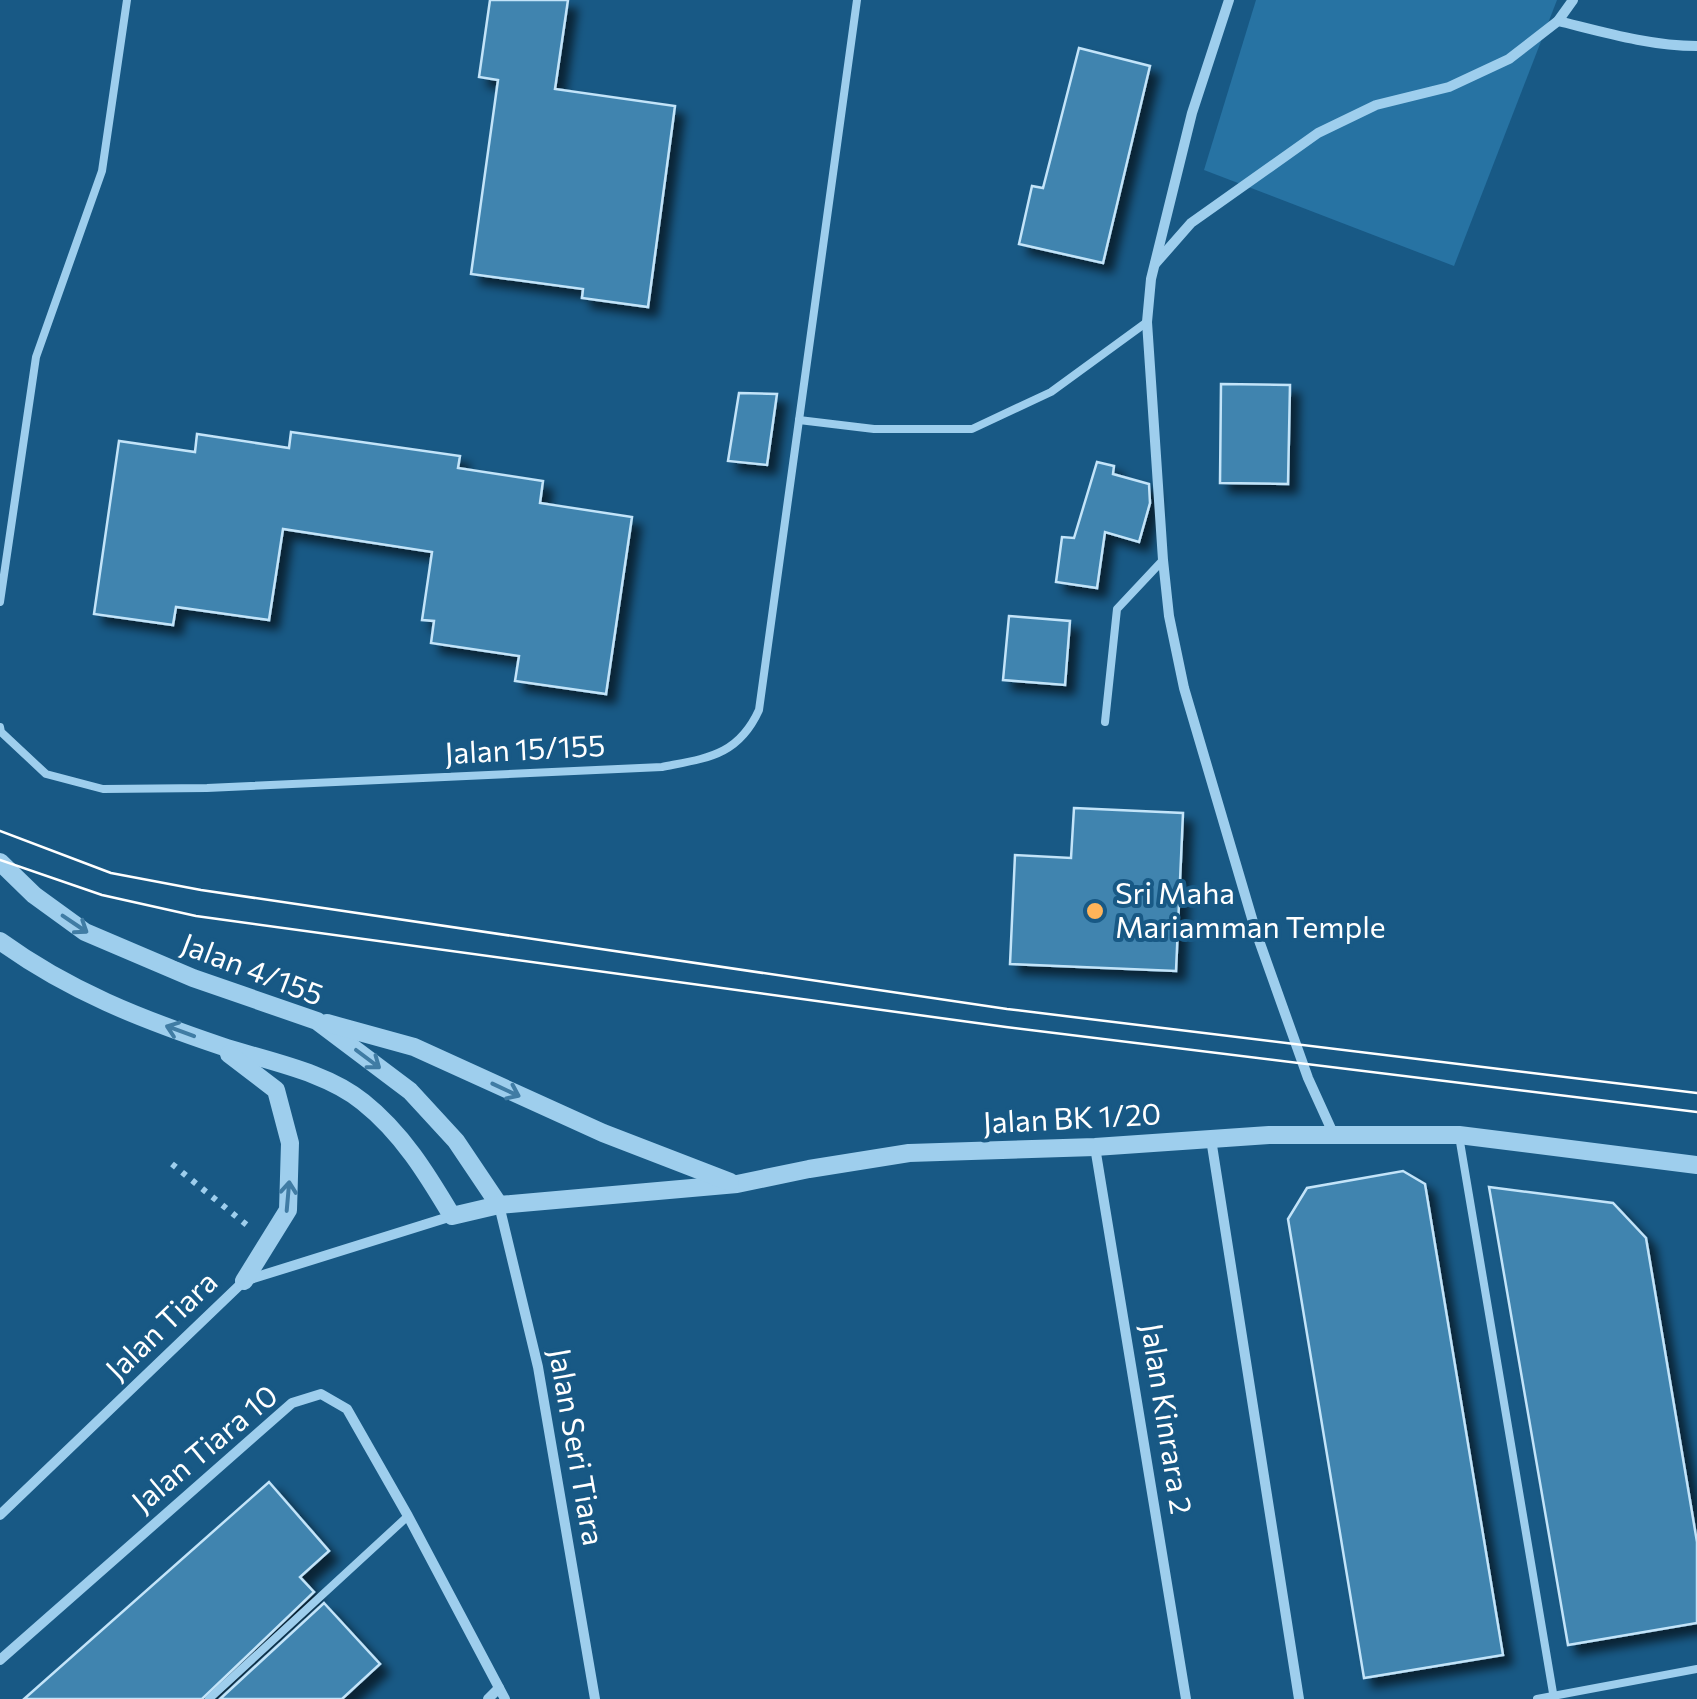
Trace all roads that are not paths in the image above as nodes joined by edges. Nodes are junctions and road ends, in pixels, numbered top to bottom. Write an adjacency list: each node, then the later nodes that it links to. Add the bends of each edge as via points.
1 (127, 0): 11 (lane, via 102,171 36,357)
2 (857, 0): 9 (lane, Jalan 15/155)
3 (1230, 0): 7 (street, via 1192,113)
4 (1573, 0): 5 (street)
5 (1558, 21): 6 (street); 7 (street, via 1509,59 1449,87 1376,105 1318,132 1191,223)
6 (1697, 46)
7 (1154, 265): 8 (street)
8 (1147, 322): 9 (lane, via 1051,392 972,429 874,429); 10 (street)
9 (799, 420): 13 (lane, Jalan 15/155, via 759,710 719,756 662,767 104,789 46,774)
10 (1163, 560): 12 (lane, via 1117,608); 18 (street, via 1184,688 1222,819 1282,1005)
11 (0, 602)
12 (1105, 722)
13 (0, 728)
14 (0, 862): 16 (street, Jalan 4/155, one-way to 16, via 84,932)
15 (0, 942): 17 (street, one-way to 15, via 102,1003)
16 (317, 1020): 23 (street, one-way to 23, via 414,1048 603,1133); 24 (street, Jalan 4/155, one-way to 24, via 410,1091 456,1141)
17 (216, 1044): 25 (street, via 360,1098 392,1127); 26 (street, one-way to 17, via 288,1210 290,1144 276,1090)
18 (1333, 1133): 19 (street, Jalan BK 1/20); 20 (street, Jalan BK 1/20)
19 (1459, 1135): 22 (street, Jalan BK 1/20); 32 (lane)
20 (1210, 1139): 21 (street, Jalan BK 1/20); 37 (street)
21 (1095, 1147): 23 (street, Jalan BK 1/20, via 909,1153); 36 (street, Jalan Kinrara 2)
22 (1697, 1165)
23 (738, 1184): 24 (street, Jalan BK 1/20)
24 (498, 1205): 25 (street, Jalan BK 1/20); 35 (street, Jalan Seri Tiara, via 538,1367)
25 (452, 1216): 26 (street, Jalan Tiara)
26 (244, 1281): 27 (street, Jalan Tiara)
27 (0, 1515)
28 (408, 1516): 29 (street, Jalan Tiara 10, via 347,1409 321,1394 292,1403); 31 (street, Jalan Tiara 10); 33 (lane)
29 (0, 1660)
30 (1697, 1670): 32 (lane)
31 (502, 1694): 34 (street)
32 (1554, 1698): 38 (lane)
33 (209, 1699)
34 (488, 1699)
35 (596, 1699)
36 (1186, 1699)
37 (1299, 1699)
38 (1537, 1699)

